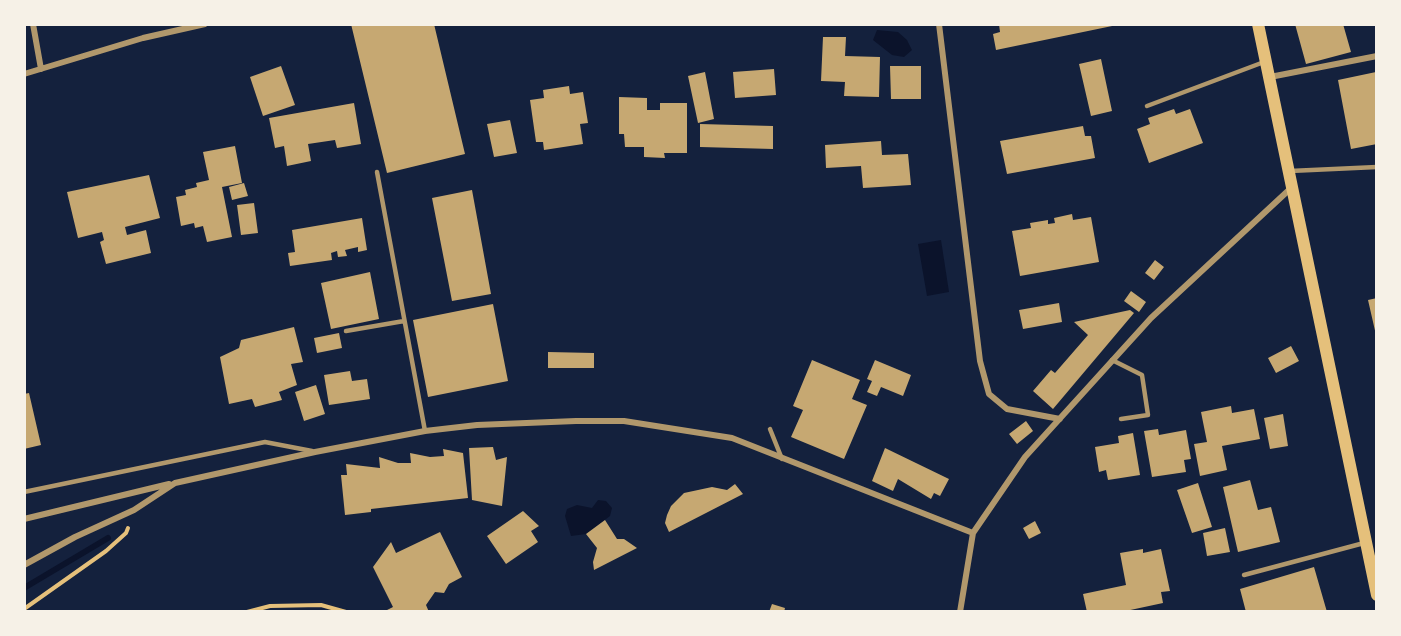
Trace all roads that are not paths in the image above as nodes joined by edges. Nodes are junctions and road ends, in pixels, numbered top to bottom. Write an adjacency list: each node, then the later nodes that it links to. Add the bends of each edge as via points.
1 (33, 24): 7 (street)
2 (205, 24): 7 (street)
3 (939, 24): 18 (street, via 980,361 990,394 1007,409)
4 (1258, 24): 6 (main road)
5 (1377, 56): 9 (street)
6 (1267, 61): 9 (main road); 10 (lane)
7 (41, 69): 8 (street)
8 (24, 74)
9 (1270, 76): 12 (main road)
10 (1147, 106)
11 (1377, 167): 12 (lane)
12 (1287, 171): 14 (main road)
13 (377, 172): 15 (lane)
14 (1290, 189): 17 (street, via 1151,318); 28 (main road)
15 (404, 321): 16 (lane); 21 (lane)
16 (346, 331)
17 (1112, 360): 18 (street); 19 (lane, via 1142,375 1148,415)
18 (1060, 418): 27 (street, via 1025,457)
19 (1121, 419)
20 (770, 429): 23 (lane)
21 (425, 432): 22 (street); 23 (street, via 477,425 624,421 732,438)
22 (315, 452): 24 (street); 25 (lane, via 265,442)
23 (782, 459): 27 (street)
24 (175, 483): 26 (street); 29 (street, via 134,510)
25 (24, 492)
26 (24, 519)
27 (973, 533): 32 (street)
28 (1370, 551): 30 (lane); 31 (main road)
29 (24, 565)
30 (1244, 575)
31 (1377, 595)
32 (960, 612)

